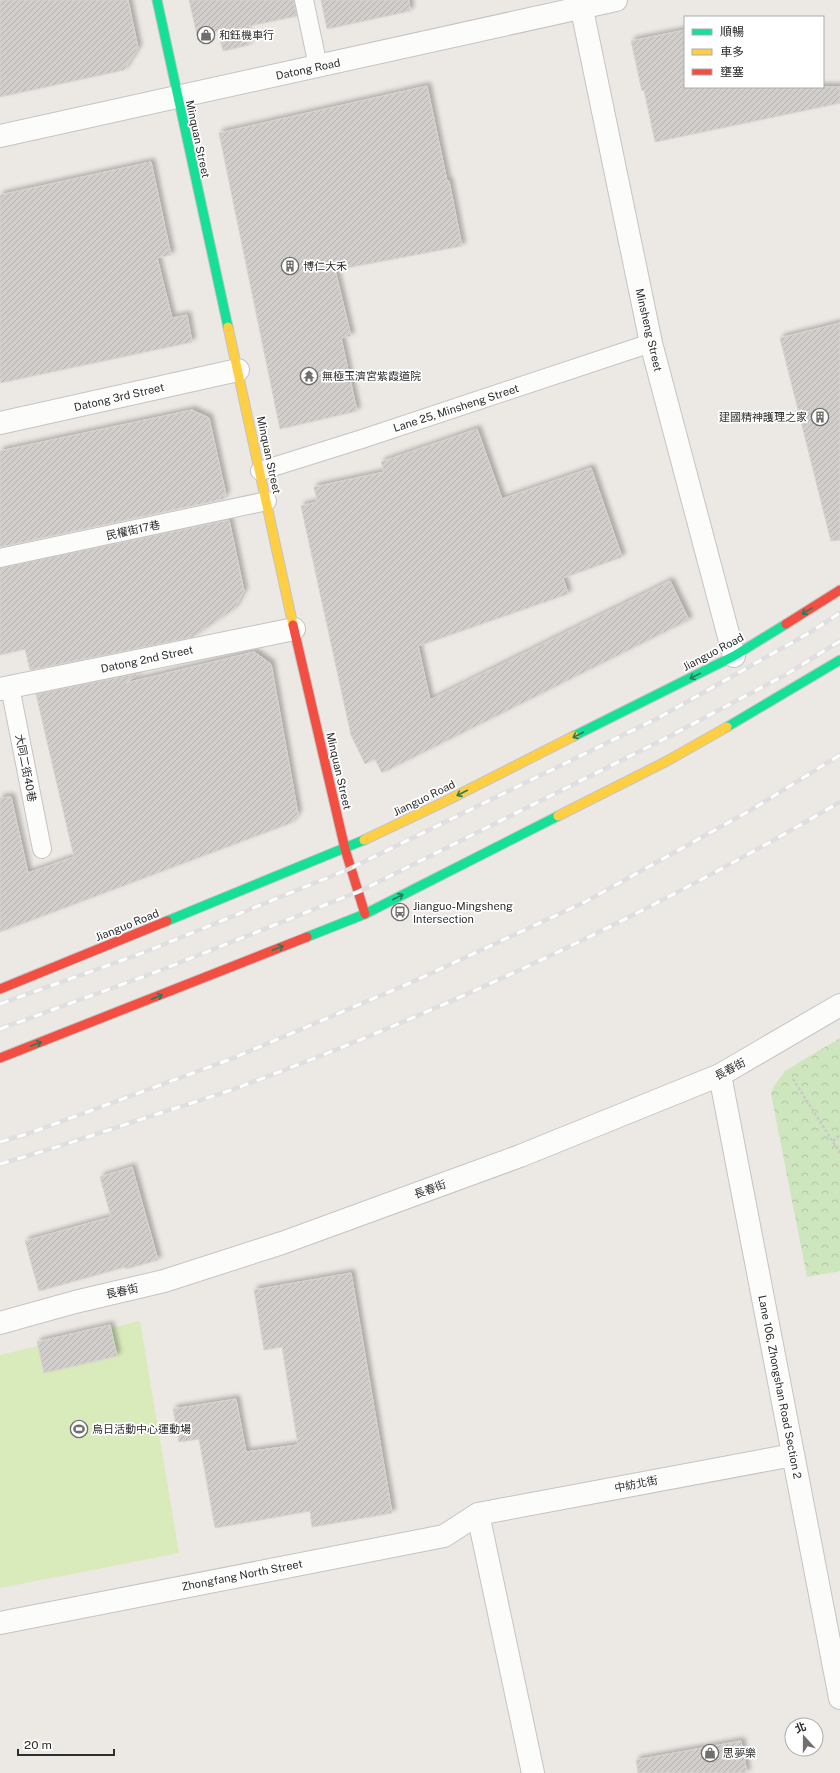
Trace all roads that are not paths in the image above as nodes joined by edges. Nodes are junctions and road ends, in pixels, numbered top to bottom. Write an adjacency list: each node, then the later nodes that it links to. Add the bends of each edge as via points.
1 (157, 0): 6 (main road, Minquan Street)
2 (304, 0): 5 (lane)
3 (616, 0): 4 (street, Datong Road)
4 (581, 4): 5 (street, Datong Road); 8 (street, Minsheng Street)
5 (318, 66): 6 (street, Datong Road)
6 (177, 97): 7 (street, Datong Road); 9 (main road, Minquan Street)
7 (0, 136)
8 (651, 343): 11 (lane, Lane 25, Minsheng Street); 16 (street, Minsheng Street)
9 (238, 370): 10 (street, Datong 3rd Street); 11 (main road, Minquan Street)
10 (0, 423)
11 (260, 471): 12 (main road, Minquan Street)
12 (266, 501): 13 (lane, 民權街17巷); 15 (main road, Minquan Street)
13 (0, 558)
14 (840, 590): 16 (main road, Jianguo Road, one-way to 16)
15 (294, 629): 18 (street, Datong 2nd Street); 20 (main road, Minquan Street)
16 (734, 656): 20 (main road, Jianguo Road, one-way to 20)
17 (840, 660): 21 (main road, one-way to 17, via 667,761)
18 (5, 688): 19 (lane, 大同二街40巷)
19 (42, 849)
20 (345, 849): 21 (main road, Minquan Street); 22 (main road, Jianguo Road)
21 (365, 914): 24 (main road, one-way to 21)
22 (0, 989)
23 (840, 1005): 25 (street, 長春街)
24 (0, 1058)
25 (720, 1075): 26 (street, 長春街, via 520,1156 282,1243 164,1281); 27 (street, Lane 106, Zhongshan Road Section 2)
26 (0, 1323)
27 (793, 1455): 28 (street, 中紡北街); 30 (street, Lane 106, Zhongshan Road Section 2)
28 (478, 1514): 29 (street, Zhongfang North Street, via 444,1536); 31 (street)
29 (0, 1623)
30 (840, 1698)
31 (533, 1773)

